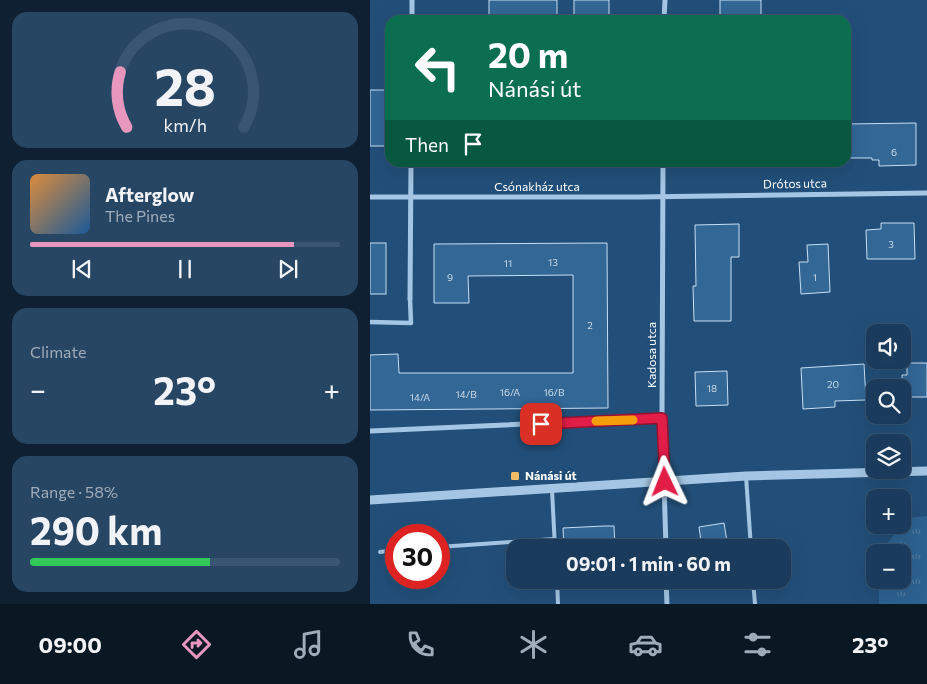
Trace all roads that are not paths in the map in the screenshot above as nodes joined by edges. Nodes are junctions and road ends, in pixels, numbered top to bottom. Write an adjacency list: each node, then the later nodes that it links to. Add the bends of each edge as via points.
1 (412, 0): 3 (street)
2 (664, 0): 4 (street)
3 (412, 15)
4 (664, 15)
5 (411, 167): 10 (street)
6 (663, 167): 8 (street, Kadosa utca)
7 (927, 192): 8 (street, Drótos utca)
8 (663, 196): 10 (street, Csónakház utca); 13 (street, Kadosa utca)
9 (370, 197): 10 (street, Csónakház utca)
10 (410, 197): 11 (street)
11 (410, 299): 12 (street, via 411,323)
12 (370, 322)
13 (662, 418): 14 (street); 17 (street, Kadosa utca)
14 (370, 431)
15 (927, 471): 16 (street)
16 (746, 476): 17 (street); 22 (lane)
17 (665, 482): 18 (street); 21 (street, Kadosa utca)
18 (552, 487): 19 (street); 20 (lane)
19 (370, 500)
20 (554, 539)
21 (666, 539)
22 (750, 539)
23 (506, 542): 24 (lane)
24 (450, 546)
25 (385, 551): 26 (lane)
26 (380, 552)
27 (557, 589): 30 (lane)
28 (666, 589): 31 (street)
29 (754, 589): 32 (lane)
30 (558, 604)
31 (667, 604)
32 (755, 604)

